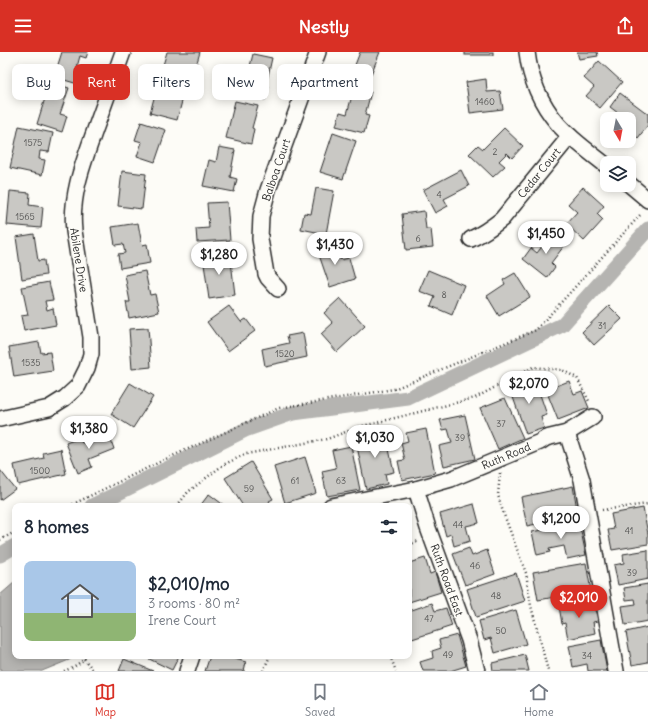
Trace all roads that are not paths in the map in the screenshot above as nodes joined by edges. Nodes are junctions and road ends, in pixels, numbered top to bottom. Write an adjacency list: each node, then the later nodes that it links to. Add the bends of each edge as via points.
1 (123, 52): 11 (street, Abilene Drive, via 83,165 76,188 72,219 91,337 91,354 87,368 78,386 49,408)
2 (318, 52): 9 (street, Balboa Court, via 261,216 260,238 266,274)
3 (527, 52): 4 (street, via 539,96 548,112)
4 (570, 136): 5 (street); 8 (street, Cedar Court, via 502,219)
5 (600, 160)
6 (635, 192): 7 (street)
7 (646, 205)
8 (471, 239)
9 (278, 289)
10 (593, 417): 12 (street, Ruth Road)
11 (0, 419)
12 (567, 433): 13 (street, Ruth Road, via 546,438 451,479); 18 (street, via 582,480)
13 (416, 489): 14 (street, Ruth Road); 17 (street, Ruth Road East, via 469,640)
14 (346, 503)
15 (191, 659): 16 (street)
16 (187, 671)
17 (477, 671)
18 (616, 671)

